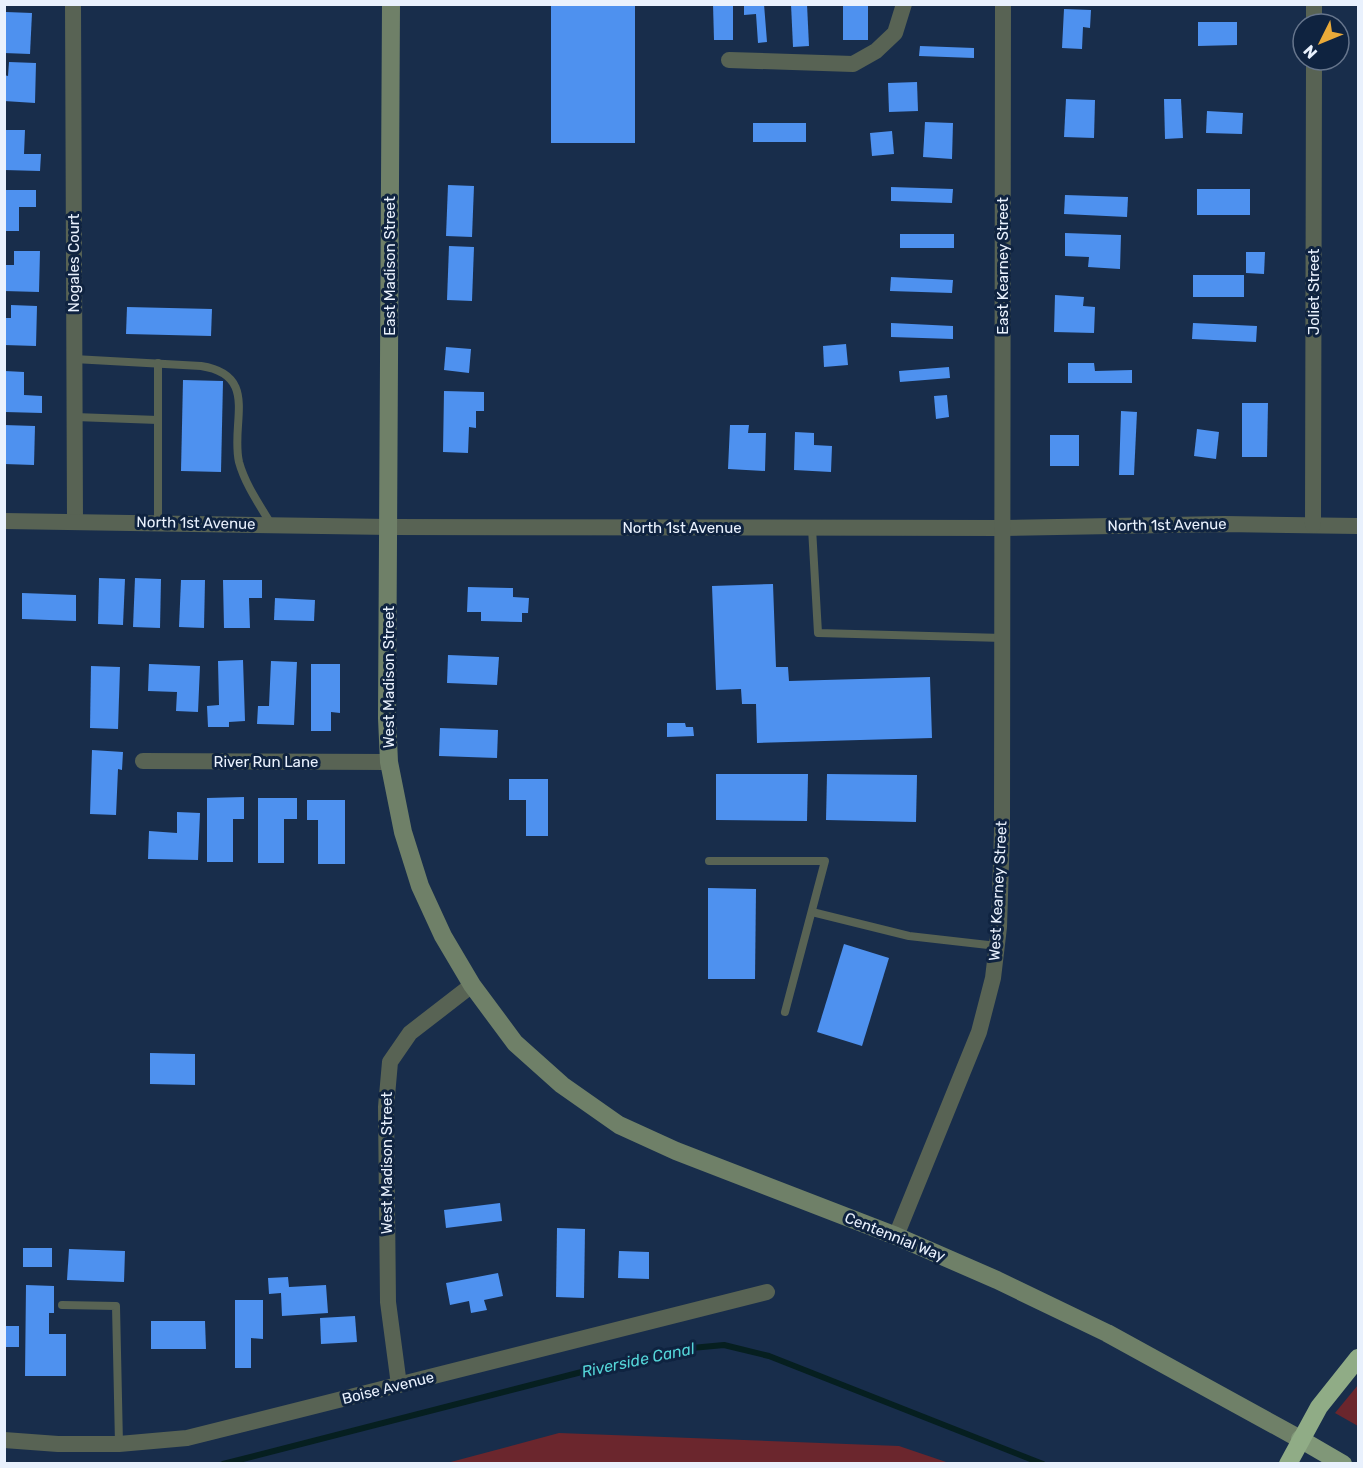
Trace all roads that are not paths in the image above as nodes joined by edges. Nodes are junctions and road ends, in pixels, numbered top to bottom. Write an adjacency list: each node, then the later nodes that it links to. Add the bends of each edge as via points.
1 (73, 4): 7 (street, Nogales Court)
2 (391, 4): 17 (main road, East Madison Street)
3 (904, 4): 5 (street, via 895,33 876,51 853,64)
4 (1003, 4): 19 (street, East Kearney Street)
5 (729, 60)
6 (1314, 72): 15 (street, Joliet Street)
7 (74, 359): 8 (lane); 9 (street, Nogales Court)
8 (158, 363): 10 (lane); 14 (lane, via 213,368 236,387 240,398 237,436 242,474)
9 (75, 417): 10 (lane); 12 (street, Nogales Court)
10 (158, 420): 13 (lane)
11 (4, 521): 12 (street, North 1st Avenue)
12 (75, 521): 13 (street, North 1st Avenue)
13 (158, 523): 14 (street, North 1st Avenue)
14 (271, 525): 17 (street, North 1st Avenue)
15 (1313, 525): 16 (street, North 1st Avenue); 19 (street, North 1st Avenue)
16 (1359, 526)
17 (390, 527): 18 (street, North 1st Avenue); 22 (main road, West Madison Street)
18 (812, 528): 19 (street, North 1st Avenue); 20 (lane, via 818,633)
19 (1003, 528): 20 (street, West Kearney Street)
20 (1003, 638): 25 (street, West Kearney Street)
21 (143, 761): 22 (street, River Run Lane)
22 (389, 762): 26 (main road, West Madison Street, via 403,832 420,886)
23 (710, 861): 24 (lane, via 825,861)
24 (812, 912): 25 (lane, via 909,936); 27 (lane)
25 (997, 946): 28 (street, West Kearney Street, via 979,1032)
26 (472, 985): 28 (main road, Centennial Way, via 515,1042 562,1085 619,1125 676,1152); 32 (street, West Madison Street, via 410,1033 390,1062 386,1107 388,1302)
27 (785, 1012)
28 (896, 1236): 33 (main road, Centennial Way, via 1107,1333)
29 (766, 1292): 32 (street, Boise Avenue)
30 (62, 1305): 35 (lane, via 116,1306)
31 (1359, 1358): 33 (highway, via 1319,1407)
32 (399, 1385): 35 (street, Boise Avenue, via 187,1438)
33 (1300, 1439): 36 (highway); 37 (main road, Centennial Way)
34 (4, 1440): 35 (street, Boise Avenue)
35 (119, 1444)
36 (1288, 1464)
37 (1343, 1464)

